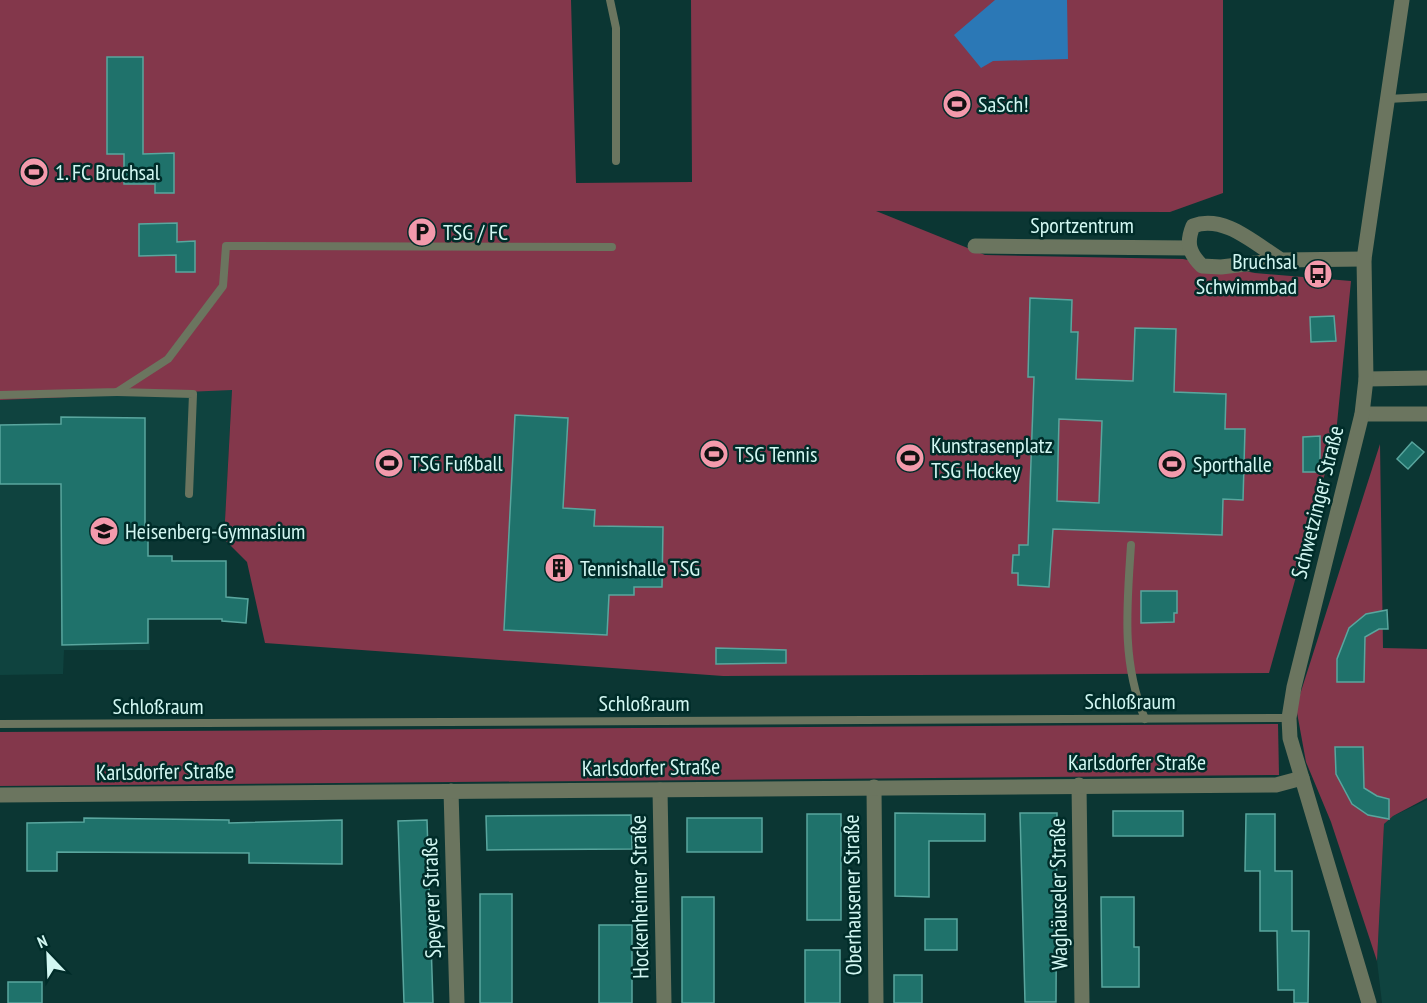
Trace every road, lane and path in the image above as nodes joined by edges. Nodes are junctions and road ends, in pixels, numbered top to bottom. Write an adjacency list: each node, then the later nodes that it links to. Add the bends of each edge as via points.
1 (610, 0): 5 (lane, via 616,27)
2 (1401, 0): 4 (street, Schwetzinger Straße)
3 (1427, 97): 4 (lane)
4 (1387, 99): 9 (street, Schwetzinger Straße)
5 (616, 161)
6 (975, 246): 8 (street, Sportzentrum)
7 (612, 247): 13 (lane, via 226,246 223,286 213,302 168,359)
8 (1189, 248): 10 (street, via 1202,266); 10 (street, via 1193,226 1205,221 1224,224)
9 (1364, 259): 10 (street); 12 (street, Schwetzinger Straße)
10 (1281, 260)
11 (1427, 378): 12 (street)
12 (1366, 379): 15 (street, Schwetzinger Straße)
13 (117, 393): 14 (lane); 17 (lane, via 193,394)
14 (0, 394)
15 (1362, 414): 16 (street); 19 (street, Schwetzinger Straße)
16 (1427, 414)
17 (189, 494)
18 (1131, 545): 20 (lane, via 1128,660)
19 (1289, 718): 20 (lane, Schloßraum); 22 (street, Schwetzinger Straße, via 1290,738)
20 (1145, 719): 21 (lane, Schloßraum)
21 (0, 724)
22 (1302, 778): 23 (street, Karlsdorfer Straße, via 1276,785); 32 (street, Schwetzinger Straße)
23 (1079, 785): 24 (street, Karlsdorfer Straße); 31 (street, Waghäuseler Straße)
24 (874, 787): 25 (street, Karlsdorfer Straße); 30 (street, Oberhausener Straße)
25 (660, 790): 26 (street, Karlsdorfer Straße); 29 (street, Hockenheimer Straße)
26 (451, 791): 27 (street, Karlsdorfer Straße); 28 (street, Speyerer Straße)
27 (0, 795)
28 (457, 1003)
29 (664, 1003)
30 (876, 1003)
31 (1082, 1003)
32 (1369, 1003)

